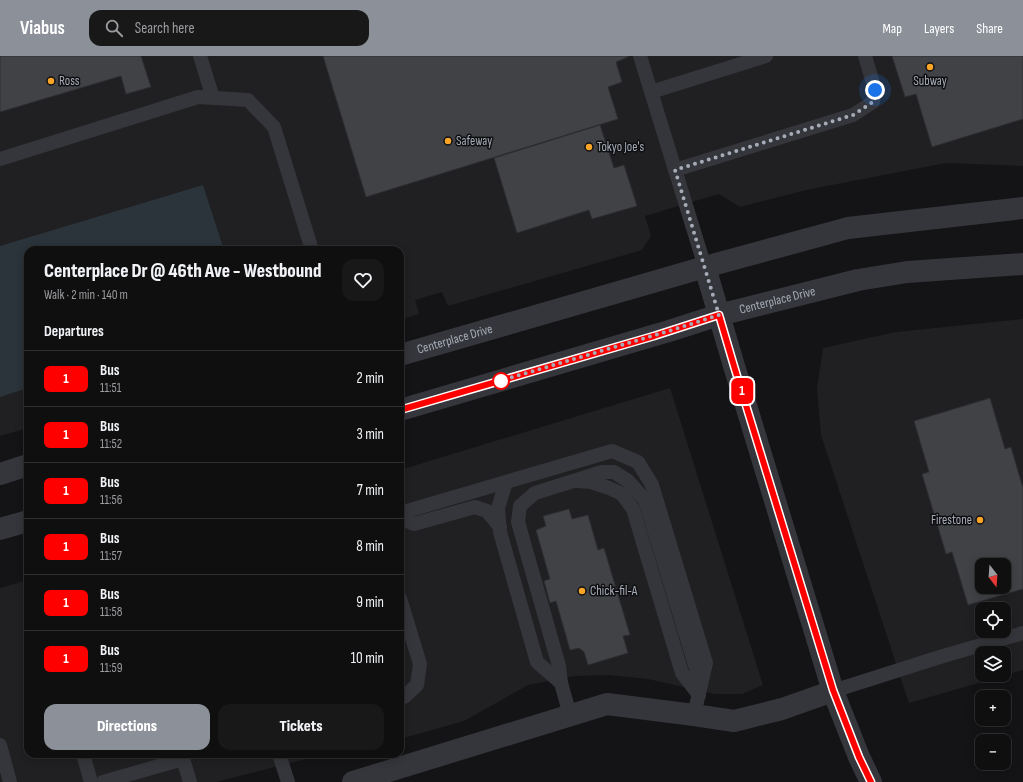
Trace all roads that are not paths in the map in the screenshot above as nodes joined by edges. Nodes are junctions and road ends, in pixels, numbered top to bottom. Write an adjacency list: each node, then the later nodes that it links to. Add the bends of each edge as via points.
1 (200, 56): 6 (lane)
2 (640, 56): 5 (lane)
3 (766, 56): 5 (lane)
4 (865, 56): 8 (lane, via 875,90 873,102 853,115)
5 (651, 92): 8 (lane)
6 (213, 98): 7 (lane, via 198,97); 10 (lane, via 248,100 274,127)
7 (0, 159)
8 (675, 170): 12 (lane)
9 (1023, 208): 12 (street, Centerplace Drive, via 848,228)
10 (311, 246)
11 (1023, 264): 13 (street, Centerplace Drive, via 907,272 858,280)
12 (705, 267): 13 (street); 14 (street, Centerplace Drive)
13 (719, 315): 15 (street, Centerplace Drive); 27 (street)
14 (404, 354)
15 (404, 409)
16 (24, 467): 17 (street)
17 (0, 474)
18 (506, 482): 19 (lane); 22 (lane, via 498,508); 29 (lane, via 612,451 638,462 652,485 706,663)
19 (404, 512)
20 (404, 520): 22 (lane, via 414,524 475,507 487,511)
21 (24, 521): 23 (street)
22 (500, 527): 26 (lane, via 537,662)
23 (0, 529)
24 (404, 611): 28 (lane, via 420,664 417,685)
25 (1023, 633): 27 (lane)
26 (561, 683): 29 (lane, via 559,666 518,522 520,506 535,493 573,481 591,482 622,494 633,509 682,673); 30 (lane)
27 (833, 690): 29 (street, via 782,709 734,721); 40 (street, via 859,757)
28 (404, 697)
29 (698, 698): 30 (street, via 607,704)
30 (570, 715): 39 (street)
31 (0, 745): 34 (lane)
32 (84, 758): 35 (lane)
33 (280, 758): 38 (lane)
34 (10, 782)
35 (91, 782)
36 (103, 782): 37 (lane, via 183,759)
37 (190, 782)
38 (288, 782)
39 (353, 782)
40 (872, 782)

